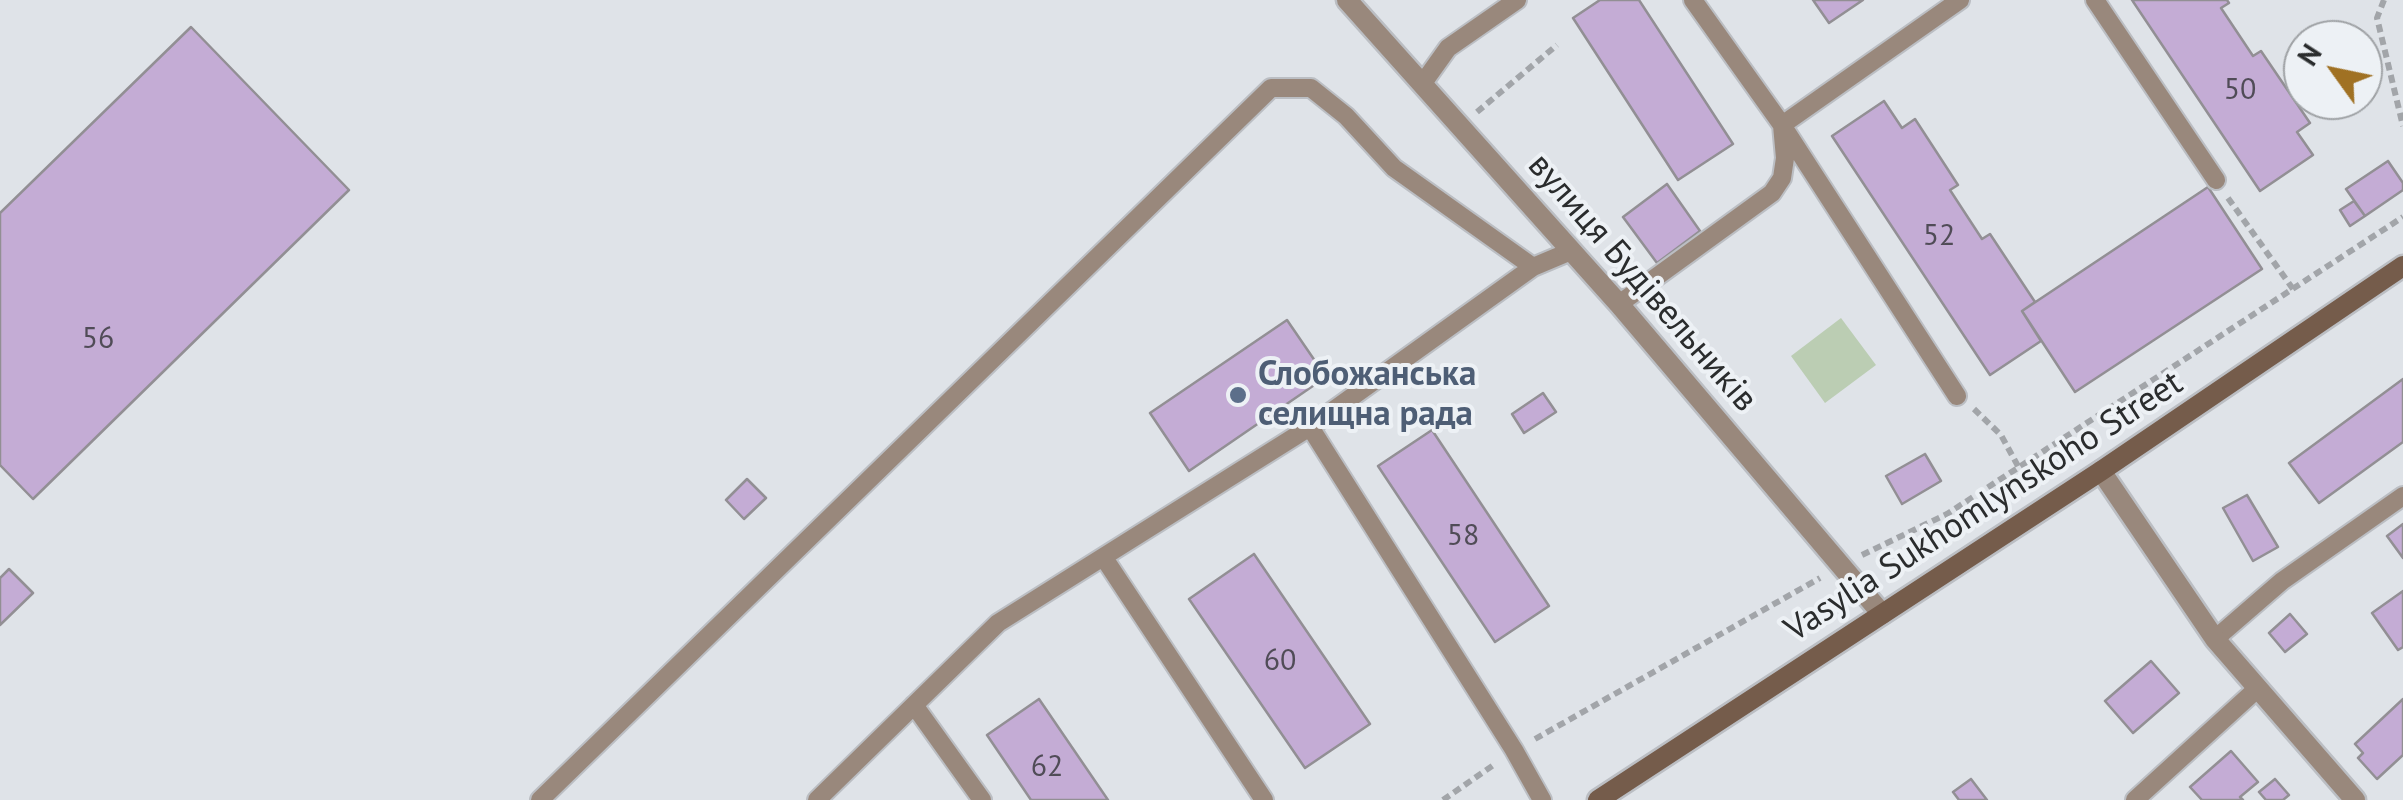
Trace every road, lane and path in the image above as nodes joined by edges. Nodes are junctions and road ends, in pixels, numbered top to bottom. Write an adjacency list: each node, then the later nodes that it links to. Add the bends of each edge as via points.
1 (1348, 0): 8 (street, вулиця Будівельників)
2 (1517, 0): 8 (lane, via 1448,48)
3 (1693, 0): 9 (lane)
4 (1960, 0): 9 (lane)
5 (2095, 0): 12 (lane)
6 (2384, 0): 11 (path, via 2377,18)
7 (1557, 45): 10 (path)
8 (1423, 82): 10 (street, вулиця Будівельників)
9 (1782, 125): 19 (lane, via 1784,168 1772,193); 20 (lane)
10 (1461, 126): 15 (street, вулиця Будівельників)
11 (2403, 126)
12 (2216, 180)
13 (2228, 198): 18 (path)
14 (2403, 217): 18 (path)
15 (1571, 251): 17 (lane); 19 (street, вулиця Будівельників)
16 (2403, 266): 24 (main road, Vasylia Sukhomlynskoho Street)
17 (1534, 267): 22 (lane); 33 (lane, via 1394,168 1311,88 1271,88)
18 (2293, 288): 23 (path)
19 (1619, 304): 27 (street, вулиця Будівельників)
20 (1957, 396)
21 (1983, 417): 23 (path)
22 (1310, 428): 26 (lane); 32 (lane)
23 (2019, 468): 27 (path, via 1947,514)
24 (2101, 471): 28 (main road, Vasylia Sukhomlynskoho Street); 29 (street)
25 (2403, 496): 29 (lane, via 2282,581)
26 (1104, 558): 31 (lane, via 998,623); 36 (lane)
27 (1843, 565): 28 (street, вулиця Будівельників); 32 (path)
28 (1882, 614): 39 (main road, Vasylia Sukhomlynskoho Street)
29 (2215, 639): 30 (street)
30 (2258, 688): 40 (lane); 41 (street)
31 (914, 705): 34 (lane); 35 (lane)
32 (1514, 750): 37 (path); 38 (lane)
33 (540, 800)
34 (817, 800)
35 (982, 800)
36 (1264, 800)
37 (1443, 800)
38 (1542, 800)
39 (1598, 800)
40 (2134, 800)
41 (2355, 800)

